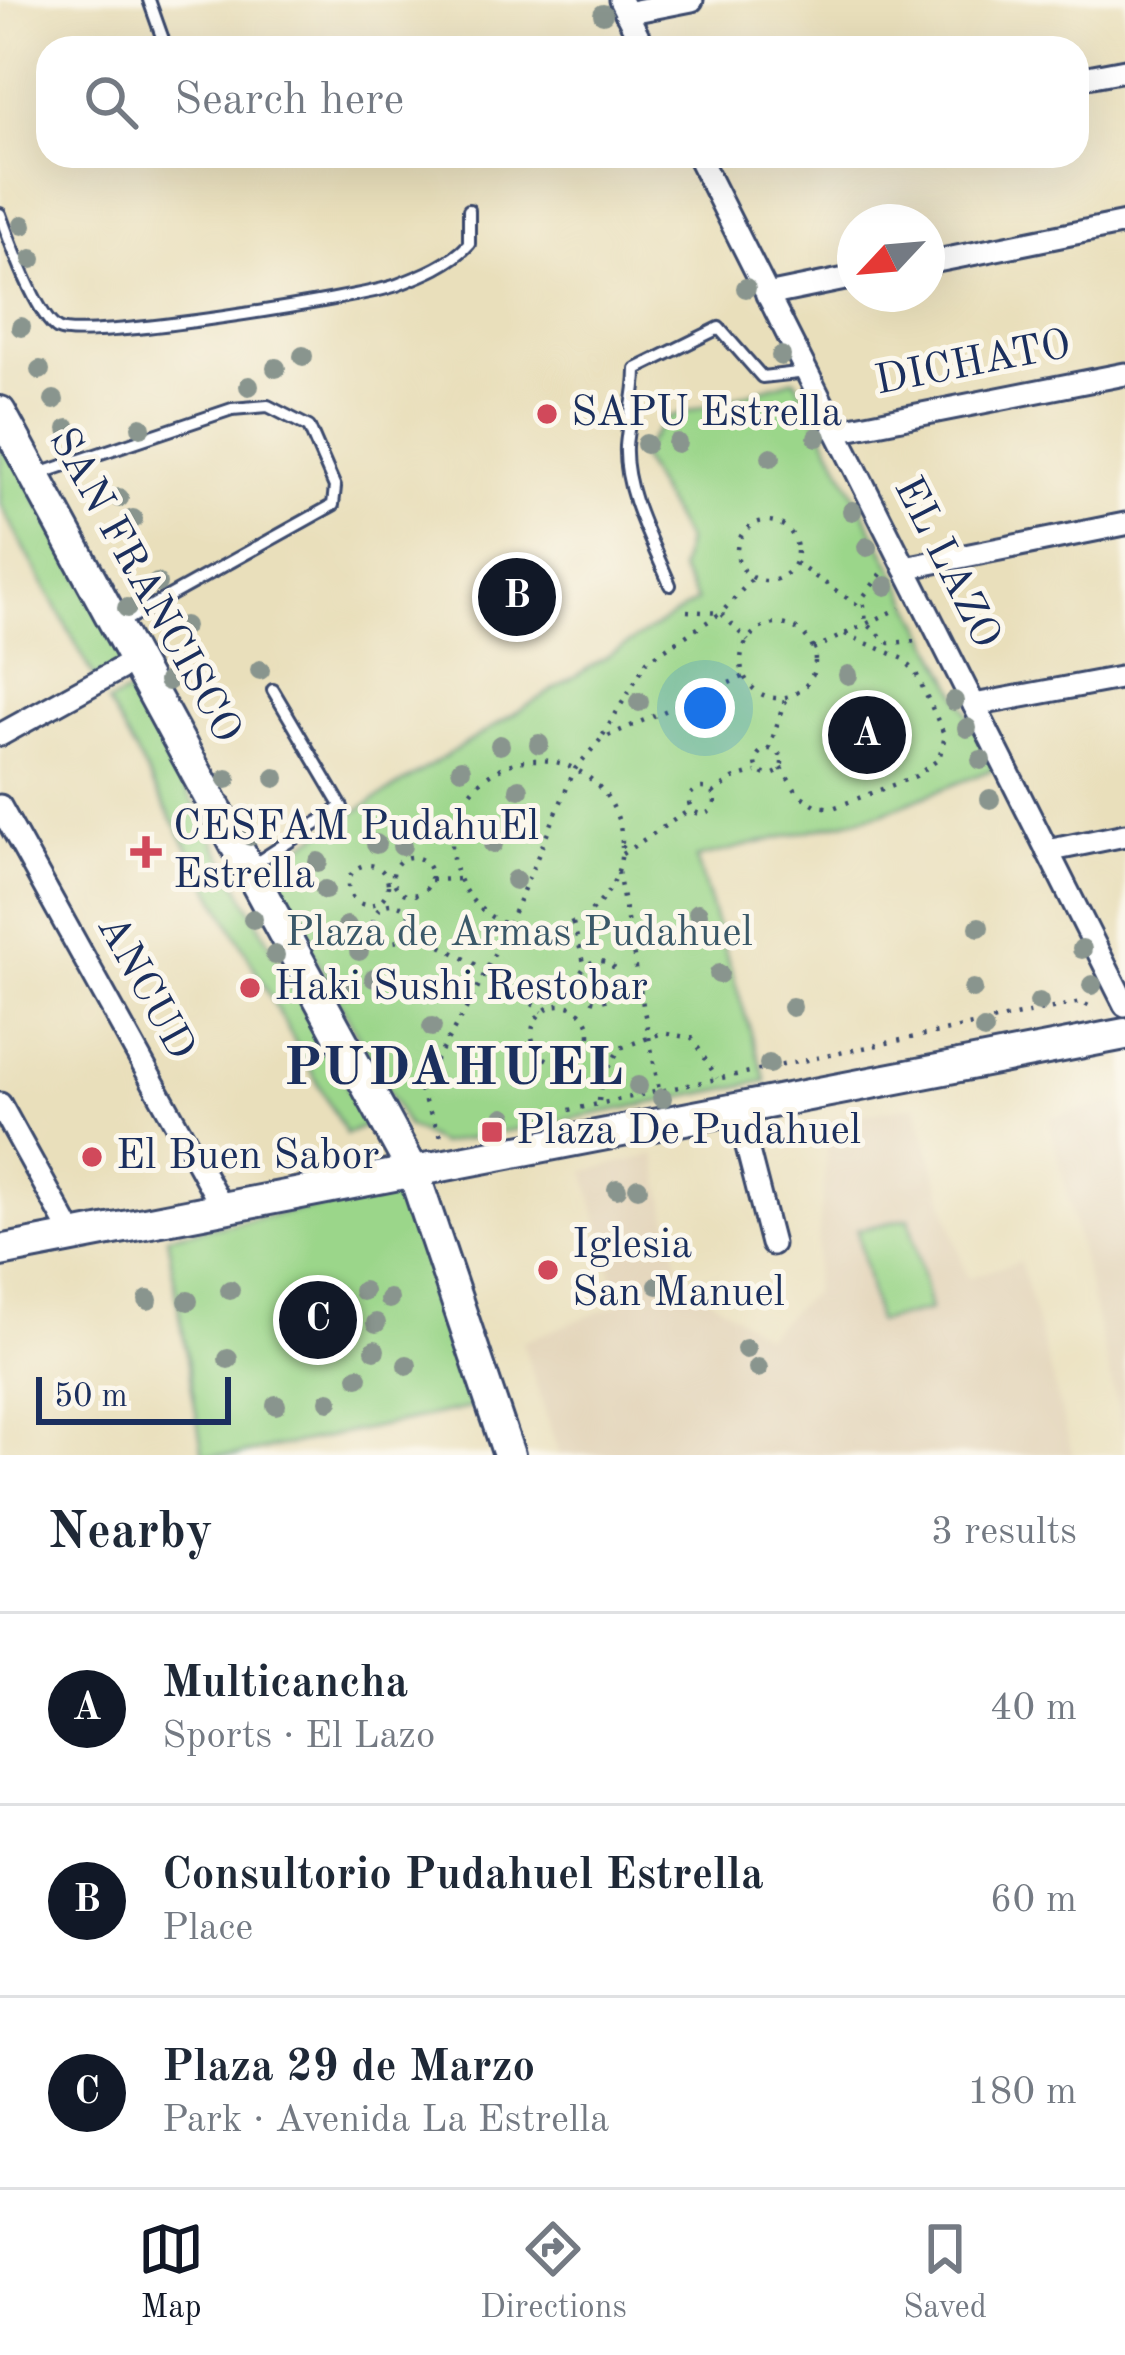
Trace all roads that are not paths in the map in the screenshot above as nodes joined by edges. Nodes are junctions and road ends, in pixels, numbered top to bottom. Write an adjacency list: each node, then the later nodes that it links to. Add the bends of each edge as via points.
1 (149, 0): 4 (lane)
2 (692, 0): 3 (street)
3 (623, 6): 5 (street)
4 (162, 36)
5 (638, 36)
6 (1125, 70): 7 (street)
7 (1089, 77)
8 (704, 168): 14 (street, EL LAZO)
9 (469, 210): 10 (lane, via 469,244 458,257 394,286 74,333 44,314)
10 (0, 214)
11 (1125, 223): 12 (street)
12 (945, 258)
13 (837, 281): 14 (street)
14 (767, 295): 15 (street, EL LAZO)
15 (807, 372): 18 (street, EL LAZO); 22 (lane, via 762,377 719,328 636,369 626,448 633,496)
16 (1125, 374): 18 (street, DICHATO)
17 (0, 412): 19 (main road, SAN FRANCISCO)
18 (836, 431): 21 (street, EL LAZO)
19 (34, 476): 23 (main road, SAN FRANCISCO); 23 (lane, via 232,410 268,406 308,427 335,488 332,505)
20 (1125, 524): 21 (street)
21 (901, 561): 27 (street, EL LAZO)
22 (670, 585)
23 (116, 625): 24 (main road, SAN FRANCISCO)
24 (136, 660): 28 (street); 32 (main road, SAN FRANCISCO)
25 (1125, 677): 27 (street)
26 (273, 690): 32 (lane, via 342,807)
27 (974, 706): 31 (street, EL LAZO)
28 (0, 735)
29 (0, 806): 38 (street, ANCUD)
30 (1125, 836): 31 (street)
31 (1047, 851): 33 (street, EL LAZO)
32 (250, 867): 37 (main road, SAN FRANCISCO)
33 (1124, 1004)
34 (1125, 1034): 36 (main road)
35 (0, 1105): 39 (street)
36 (737, 1108): 37 (main road); 40 (street)
37 (413, 1171): 38 (main road); 42 (main road, SAN FRANCISCO)
38 (222, 1208): 39 (main road)
39 (73, 1236): 41 (main road)
40 (772, 1244)
41 (0, 1250)
42 (509, 1455)

